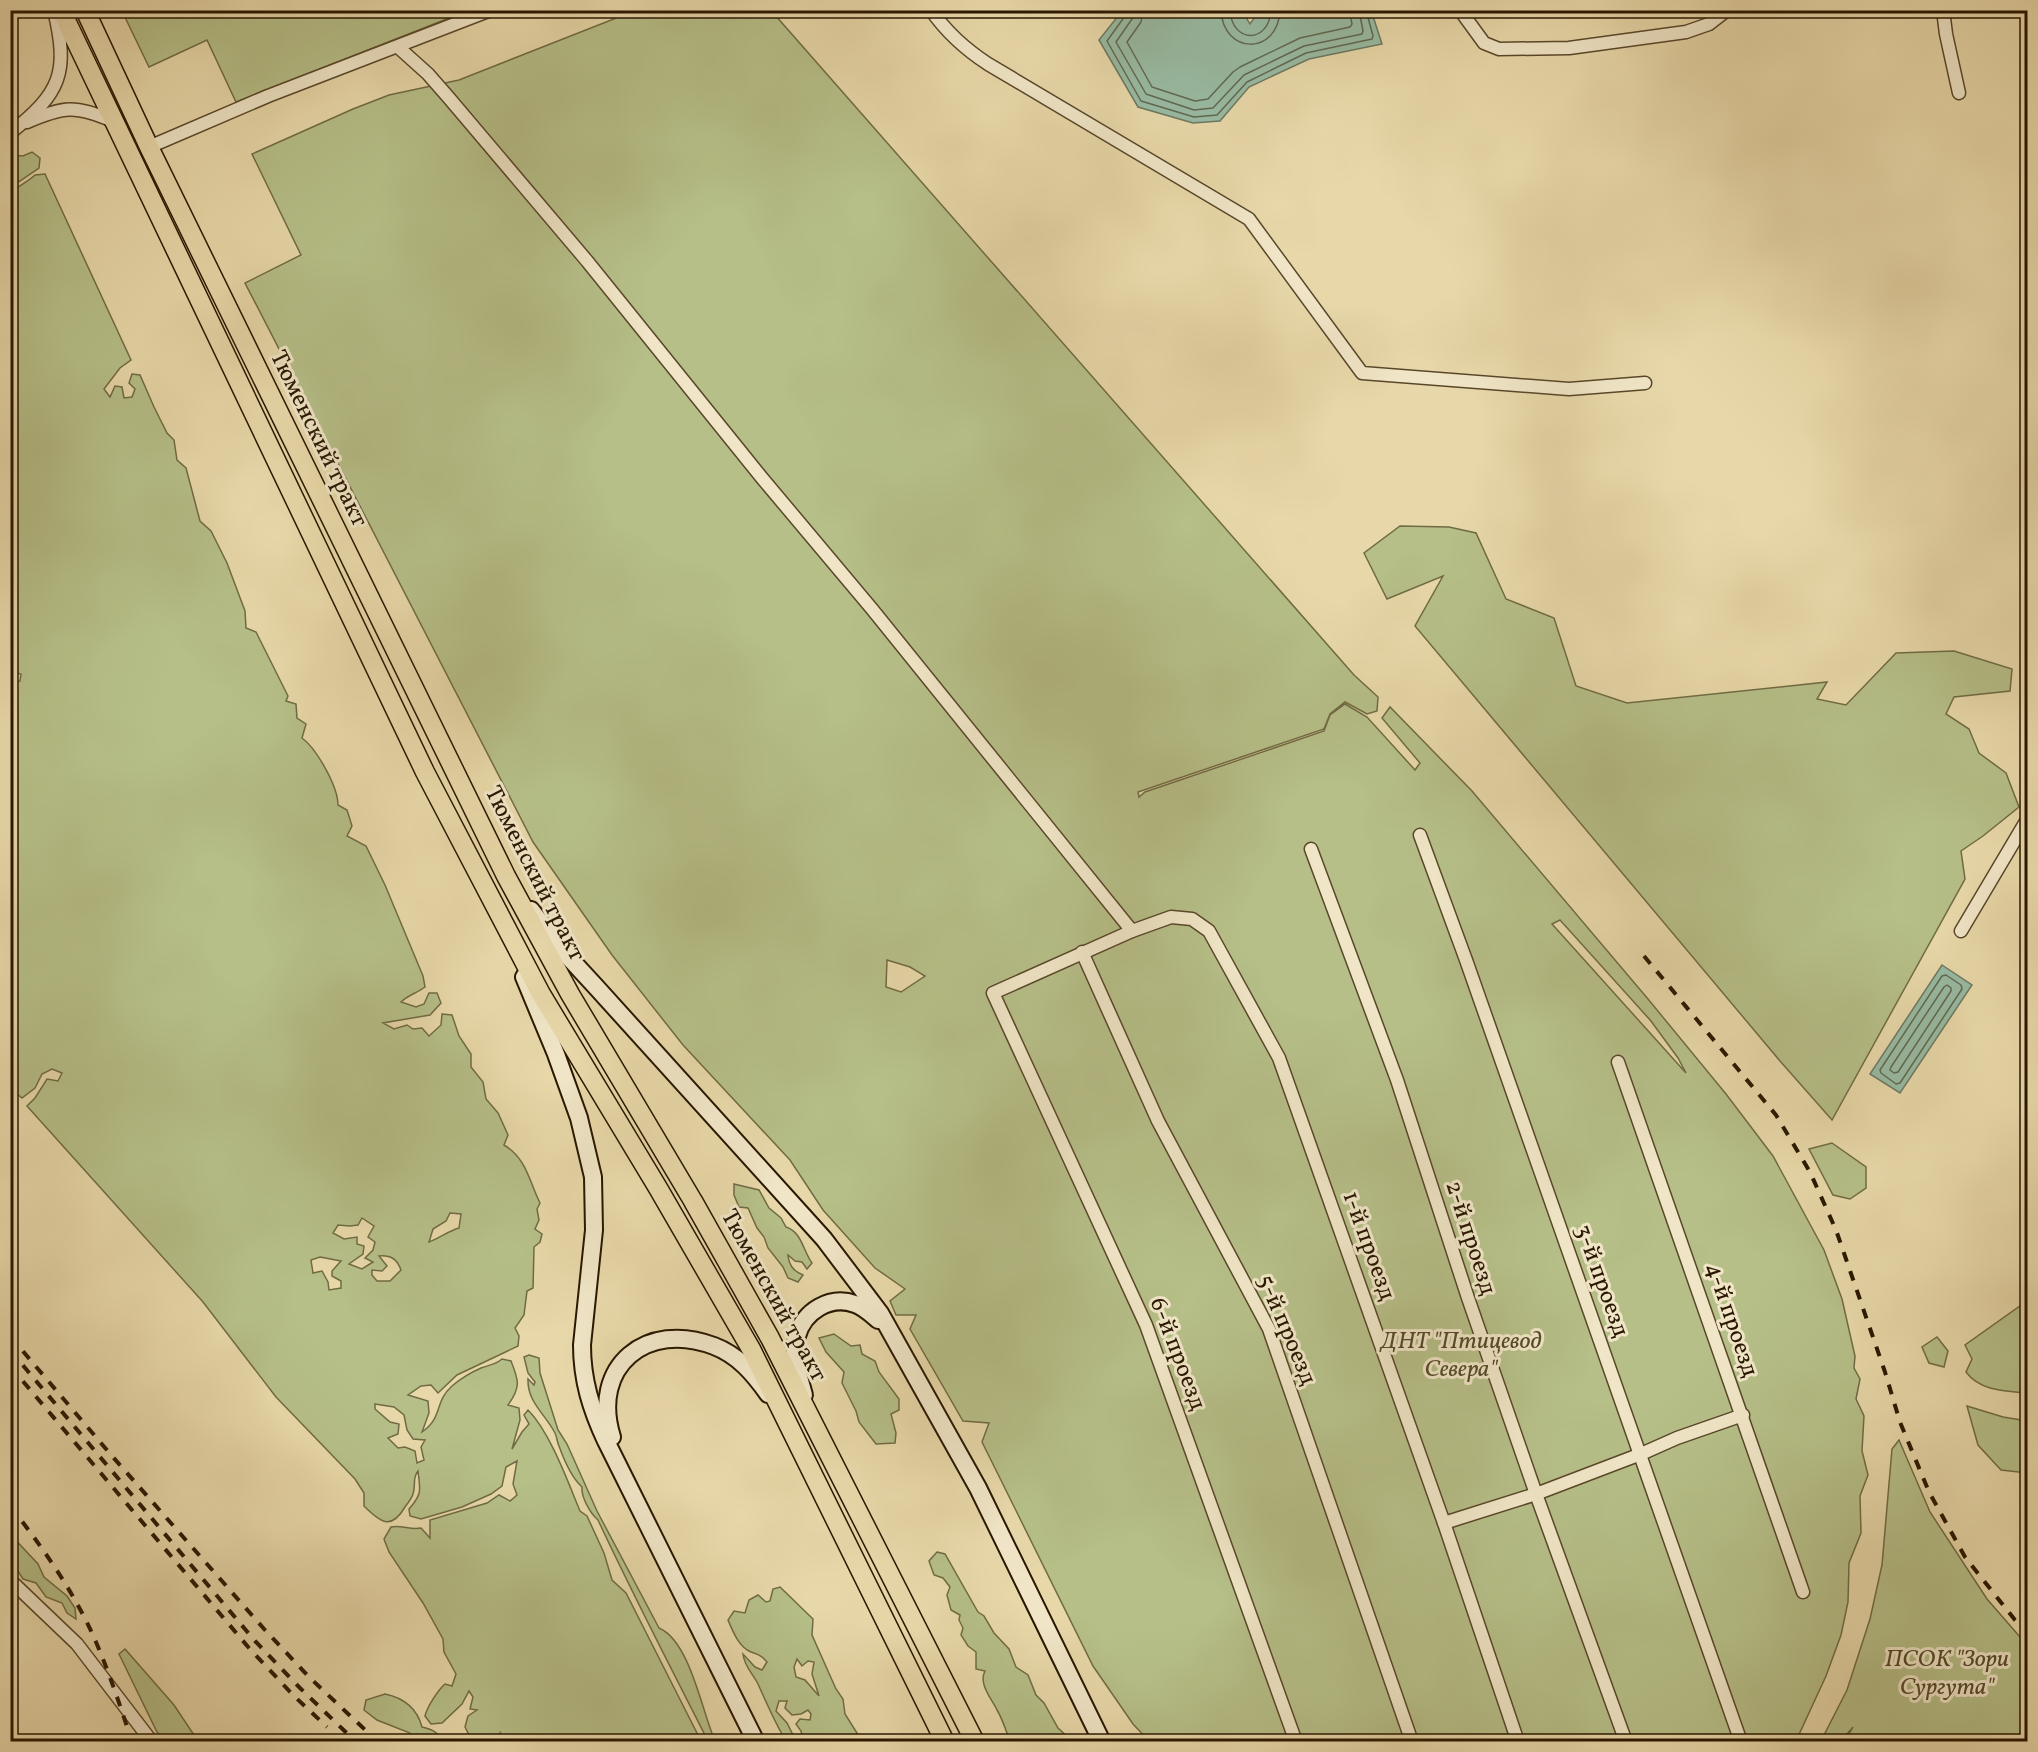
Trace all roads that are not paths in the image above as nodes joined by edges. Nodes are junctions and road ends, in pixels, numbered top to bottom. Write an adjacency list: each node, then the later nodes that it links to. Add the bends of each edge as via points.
1 (54, 10): 12 (street, via 62,50 60,74 50,94)
2 (61, 10): 11 (main road, Тюменский тракт)
3 (85, 10): 14 (main road, Тюменский тракт)
4 (491, 10): 9 (street)
5 (931, 10): 15 (street, via 961,46 988,64 1248,219 1362,373 1569,389)
6 (1460, 10): 7 (street, via 1484,43 1499,49 1569,48 1686,32 1709,24)
7 (1727, 10)
8 (1943, 10): 10 (street)
9 (398, 47): 14 (street); 21 (street, via 449,98 587,261)
10 (1959, 93)
11 (113, 121): 12 (street, via 70,108); 20 (main road, Тюменский тракт, via 369,657)
12 (23, 124): 13 (street)
13 (10, 134)
14 (149, 147): 19 (main road, Тюменский тракт)
15 (1644, 382)
16 (2028, 818): 22 (street)
17 (1420, 836): 29 (street, 3-й проезд)
18 (1311, 849): 31 (street, 2-й проезд, via 1397,1080)
19 (506, 876): 25 (main road, via 569,957 824,1239 880,1313); 26 (main road, Тюменский тракт)
20 (493, 904): 28 (main road, Тюменский тракт, via 569,1041 700,1258); 30 (main road, via 556,1054 588,1150 594,1220 582,1364 595,1417)
21 (1132, 931): 23 (street); 32 (street, 1-й проезд, via 1170,917 1192,919 1209,931 1279,1058)
22 (1961, 931)
23 (1082, 952): 40 (street, 6-й проезд, via 993,993 1146,1325); 41 (street, 5-й проезд, via 1158,1121 1269,1329)
24 (1618, 1062): 27 (street, 4-й проезд)
25 (901, 1348): 26 (main road, via 881,1322 856,1304 829,1302 816,1308 802,1325 795,1351); 39 (main road, via 983,1498)
26 (807, 1407): 38 (main road, Тюменский тракт)
27 (1743, 1415): 29 (street, via 1677,1437); 34 (street, 4-й проезд)
28 (785, 1419): 30 (main road, via 750,1372 729,1353 681,1339 644,1345 624,1360 609,1385 608,1423); 37 (main road, Тюменский тракт)
29 (1641, 1454): 31 (street); 44 (street, 3-й проезд)
30 (625, 1478): 36 (main road)
31 (1536, 1494): 32 (street); 43 (street, 2-й проезд)
32 (1444, 1523): 42 (street, 1-й проезд)
33 (10, 1580): 35 (street, via 77,1644)
34 (1803, 1592)
35 (152, 1742)
36 (756, 1742)
37 (945, 1742)
38 (975, 1742)
39 (1102, 1742)
40 (1296, 1742)
41 (1412, 1742)
42 (1518, 1742)
43 (1626, 1742)
44 (1741, 1742)

